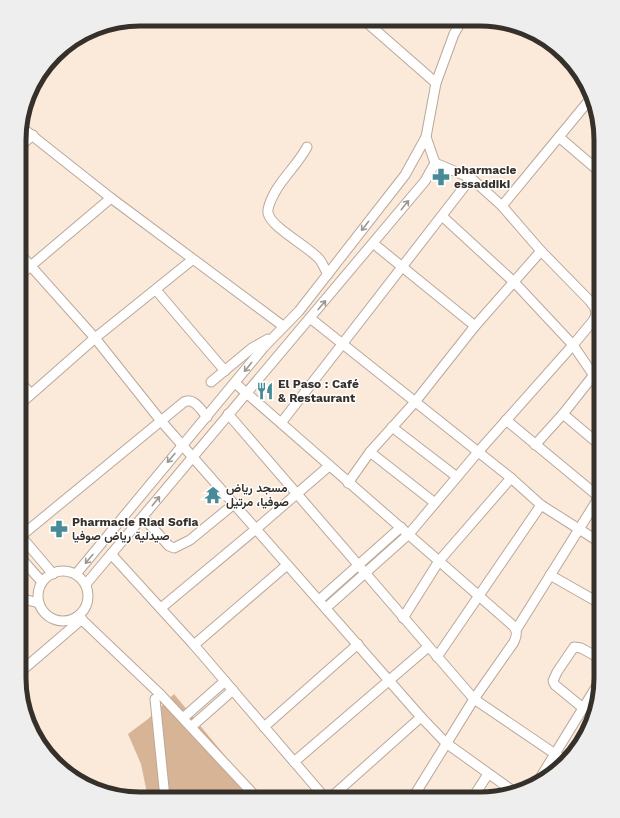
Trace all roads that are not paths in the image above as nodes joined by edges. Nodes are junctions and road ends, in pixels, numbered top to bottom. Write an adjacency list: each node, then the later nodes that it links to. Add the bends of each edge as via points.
1 (371, 26): 3 (street)
2 (459, 26): 3 (street)
3 (436, 83): 7 (street)
4 (588, 102): 8 (street)
5 (27, 131): 6 (street)
6 (33, 135): 9 (street); 14 (street)
7 (426, 137): 11 (street); 24 (street, one-way to 24, via 405,176)
8 (559, 137): 12 (street); 15 (street)
9 (26, 141)
10 (307, 147): 24 (street, via 275,192 268,212 270,218 320,260)
11 (435, 163): 13 (street); 17 (street, one-way to 11, via 426,181)
12 (594, 167)
13 (471, 178): 15 (street); 16 (street)
14 (111, 198): 19 (street); 22 (street)
15 (502, 206): 18 (street)
16 (442, 216): 21 (street); 25 (street)
17 (374, 244): 21 (street); 28 (street, one-way to 17)
18 (541, 252): 25 (street); 27 (street)
19 (192, 260): 26 (street); 30 (street)
20 (26, 262): 22 (street)
21 (402, 266): 31 (street); 34 (street)
22 (30, 267): 23 (street); 33 (street)
23 (26, 271)
24 (328, 274): 30 (street, via 299,311)
25 (515, 283): 31 (street); 35 (street)
26 (156, 290): 33 (street); 36 (street)
27 (594, 307)
28 (310, 318): 34 (street); 42 (street)
29 (594, 319): 35 (street)
30 (283, 326): 32 (street)
31 (475, 326): 44 (street)
32 (273, 337): 36 (street, via 252,348); 39 (street, one-way to 39)
33 (95, 338): 41 (street); 48 (street)
34 (342, 344): 44 (street); 50 (street)
35 (573, 345): 37 (street); 49 (street)
36 (225, 371): 38 (street)
37 (593, 376): 46 (street)
38 (212, 382)
39 (235, 383): 42 (street); 47 (street)
40 (26, 389): 41 (street)
41 (31, 394): 43 (street)
42 (247, 394): 45 (street); 50 (street)
43 (26, 399)
44 (414, 402): 51 (street); 56 (street)
45 (228, 414): 57 (street); 63 (street)
46 (563, 414): 52 (street); 54 (street)
47 (207, 417): 48 (street, via 188,400); 53 (street)
48 (161, 420): 53 (street); 71 (street)
49 (506, 420): 54 (street); 56 (street)
50 (281, 423): 58 (street)
51 (392, 427): 55 (street); 59 (street)
52 (594, 440)
53 (183, 444): 57 (street); 82 (street, one-way to 82)
54 (535, 445): 62 (street)
55 (370, 452): 61 (street); 64 (street)
56 (478, 452): 59 (street); 60 (street)
57 (192, 456): 65 (street); 68 (street, one-way to 57)
58 (328, 466): 61 (street); 63 (street)
59 (456, 477): 64 (street)
60 (511, 478): 66 (street); 77 (street)
61 (348, 483): 69 (street)
62 (594, 491)
63 (296, 495): 70 (street); 80 (street)
64 (435, 503): 73 (street)
65 (234, 504): 68 (street, via 190,540 174,548 169,546); 70 (street)
66 (541, 505): 72 (street); 87 (street)
67 (594, 505): 72 (street)
68 (143, 517): 76 (street)
69 (401, 527): 73 (street); 80 (street)
70 (256, 529): 79 (street); 92 (street)
71 (26, 530)
72 (578, 530): 74 (street); 84 (street)
73 (409, 534): 77 (street); 83 (street)
74 (594, 539)
75 (26, 542): 81 (street)
76 (111, 554): 86 (street); 92 (street)
77 (439, 561): 87 (street); 95 (street)
78 (26, 564): 85 (street)
79 (287, 565): 89 (street); 98 (street)
80 (358, 566): 83 (street); 89 (street)
81 (53, 574): 82 (street, via 67,571); 85 (street)
82 (76, 574): 86 (street)
83 (366, 574): 93 (street); 95 (street)
84 (550, 575): 90 (street); 96 (street)
85 (42, 582): 91 (street, via 38,594)
86 (86, 584): 94 (street, via 89,596)
87 (479, 596): 96 (street); 101 (street)
88 (26, 600): 91 (street)
89 (319, 600): 93 (street)
90 (594, 600)
91 (39, 603): 94 (street, via 51,618 60,621)
92 (161, 608): 98 (street)
93 (326, 608): 97 (street)
94 (80, 618): 102 (street); 111 (street)
95 (403, 618): 99 (street)
96 (516, 630): 108 (street, via 514,642)
97 (358, 644): 104 (street); 113 (street)
98 (194, 645): 103 (street)
99 (428, 647): 101 (street); 104 (street)
100 (594, 655): 109 (street, via 574,647 554,679 555,685)
101 (437, 657): 108 (street)
102 (26, 667)
103 (225, 681): 105 (street); 111 (street)
104 (389, 681): 110 (street); 117 (street)
105 (233, 690): 112 (street); 113 (street)
106 (593, 691): 109 (street)
107 (155, 699): 121 (street)
108 (474, 699): 114 (street); 115 (street)
109 (583, 708): 115 (street)
110 (421, 717): 114 (street); 124 (street)
111 (183, 718): 112 (street)
112 (191, 727): 122 (street)
113 (264, 727): 117 (street)
114 (446, 743): 119 (street); 125 (street)
115 (555, 754): 116 (street); 118 (street)
116 (561, 758)
117 (294, 762): 123 (street)
118 (543, 773)
119 (488, 774): 120 (street); 126 (street)
120 (509, 788)
121 (164, 792)
122 (251, 792)
123 (322, 792)
124 (336, 792)
125 (416, 792)
126 (476, 792)

